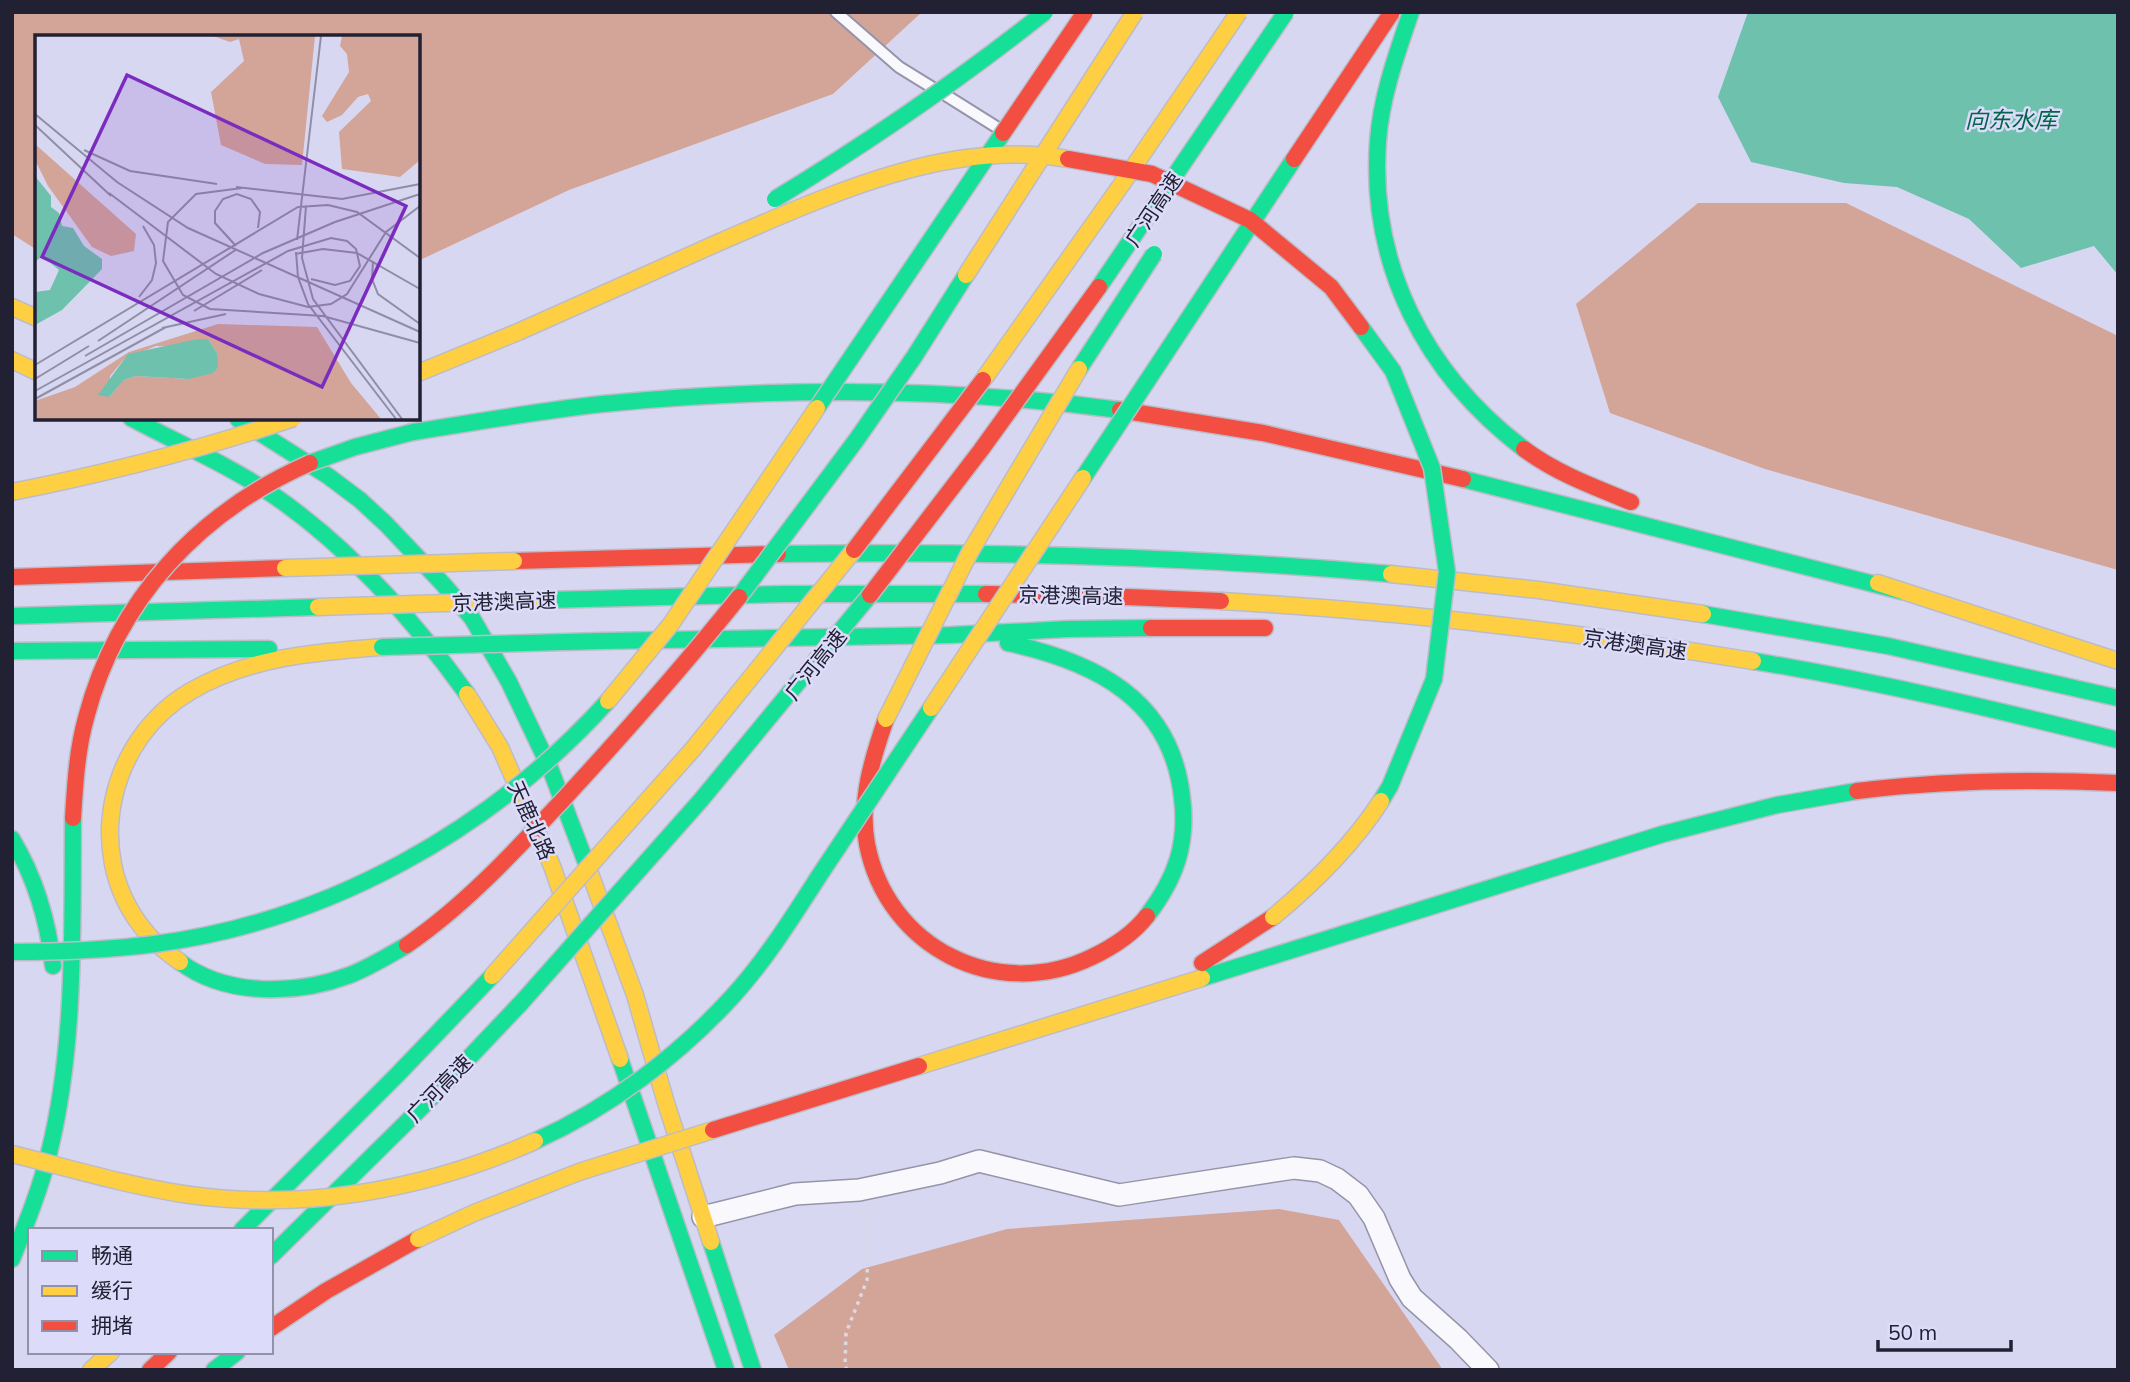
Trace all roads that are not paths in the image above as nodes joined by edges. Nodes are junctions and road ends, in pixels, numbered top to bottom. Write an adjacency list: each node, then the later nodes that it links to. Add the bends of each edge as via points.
1 (836, 12): 9 (lane, via 898,67)
2 (1045, 12): 15 (main road, bridge, via 890,127 808,179 671,258)
3 (1085, 12): 39 (main road, bridge, via 671,624 613,697 547,763 433,845 307,905 172,942)
4 (1135, 12): 30 (main road, bridge, via 857,439 744,589 539,825 433,926 379,962 327,982 286,989 223,984 185,967 153,941 128,907 113,868 109,827 115,786 132,748 159,715 192,690 271,662)
5 (1239, 12): 47 (main road, 广河高速, bridge, via 1005,350 842,566 689,754 492,976)
6 (1286, 12): 48 (main road, 广河高速, bridge, via 1053,351 874,590 711,790 521,1003)
7 (1392, 12): 44 (main road, bridge, via 782,932 731,998 672,1055 605,1105 532,1144 454,1174 373,1193 290,1200 208,1197)
8 (1411, 12): 24 (main road, via 1388,82 1377,174 1383,235 1398,285 1413,323 1446,375 1511,440 1563,474 1656,511)
9 (998, 128)
10 (1201, 184): 11 (main road)
11 (1185, 207)
12 (1161, 242): 27 (main road, bridge, via 1061,396 956,578 886,719 867,780 864,821 878,881 901,917 931,945 988,971 1030,975 1081,964 1134,931 1170,880 1184,830 1178,768 1161,730 1118,685 1082,664 1043,650)
13 (12, 307): 14 (main road)
14 (35, 317)
15 (518, 332): 18 (main road); 41 (main road, bridge, via 812,204 929,164 998,154 1068,156 1137,169 1203,193 1292,249 1342,297 1383,354 1410,405 1436,482 1444,528 1444,621 1419,723 1390,787 1349,844 1301,895 1228,947 1162,984)
16 (12, 360): 17 (main road)
17 (35, 371)
18 (420, 372)
19 (135, 420): 40 (main road, 天鹿北路, via 271,494 314,525 433,647 500,747)
20 (241, 420): 40 (main road, 天鹿北路, via 360,500 472,618 550,768)
21 (287, 420): 22 (main road, bridge, via 140,463)
22 (12, 492)
23 (12, 576): 35 (main road, 京港澳高速, bridge, via 951,553 1186,559 1330,568 1654,605 1987,667)
24 (1900, 591): 33 (main road); 45 (main road, bridge, via 1323,445 1077,404 911,393 744,393 496,417 339,452 260,488 206,526 160,572 108,655 80,748 73,818 66,1053)
25 (12, 616): 34 (main road, 京港澳高速, bridge, via 546,600 1068,594 1416,616)
26 (1286, 629): 27 (main road, via 1092,628)
27 (951, 635): 30 (main road, bridge)
28 (1419, 637): 29 (main road)
29 (1456, 641)
30 (338, 650): 31 (main road)
31 (12, 651)
32 (1645, 661): 34 (main road)
33 (2118, 661)
34 (1762, 663): 36 (main road, 京港澳高速, via 1877,684)
35 (2118, 698)
36 (2118, 740)
37 (2118, 783): 41 (main road, via 1947,780 1775,804)
38 (12, 839): 45 (main road, via 46,921 54,986 54,1078)
39 (12, 952)
40 (618, 1002): 42 (main road, 天鹿北路); 43 (main road, 天鹿北路)
41 (1081, 1015): 50 (main road, bridge, via 579,1172 418,1239 326,1290)
42 (666, 1103): 43 (main road); 46 (main road, 天鹿北路)
43 (639, 1113): 57 (main road, 天鹿北路)
44 (12, 1154)
45 (34, 1208): 49 (main road)
46 (703, 1217): 58 (main road, 天鹿北路); 59 (street, via 795,1194 859,1189 979,1161 1119,1195 1294,1168 1320,1171 1358,1195 1412,1298)
47 (244, 1228)
48 (273, 1254)
49 (12, 1259)
50 (273, 1327)
51 (109, 1354): 54 (main road)
52 (167, 1354): 55 (main road)
53 (234, 1354): 56 (main road)
54 (91, 1370)
55 (150, 1370)
56 (214, 1370)
57 (726, 1370)
58 (753, 1370)
59 (1488, 1370)

